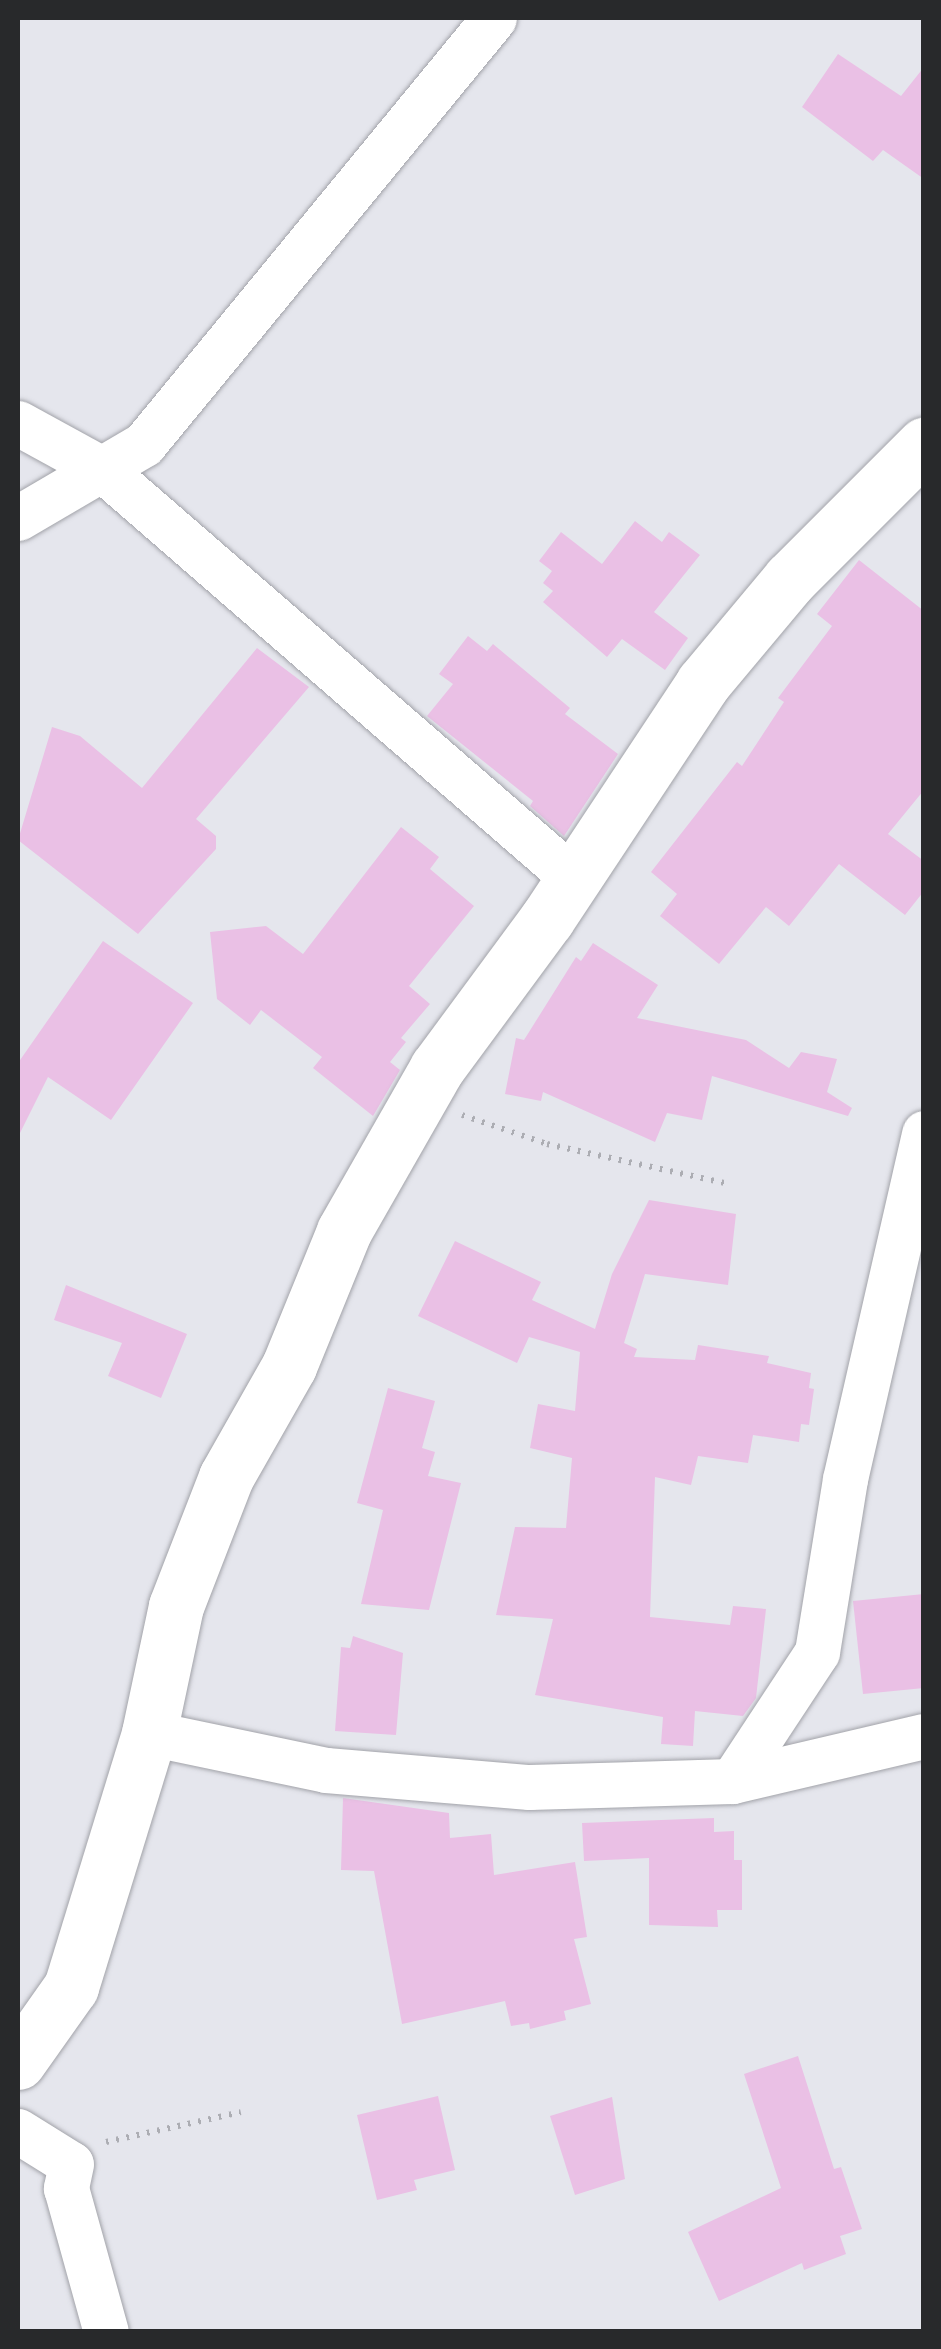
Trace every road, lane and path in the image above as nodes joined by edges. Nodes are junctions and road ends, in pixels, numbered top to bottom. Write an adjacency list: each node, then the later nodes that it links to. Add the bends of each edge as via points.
1 (494, 18): 4 (street, via 144,444)
2 (18, 423): 4 (street)
3 (924, 445): 6 (main road, via 790,579 703,683)
4 (102, 468): 5 (street); 6 (street)
5 (18, 518)
6 (573, 878): 7 (main road)
7 (419, 1100): 9 (path, via 547,1144); 10 (main road, via 344,1231 290,1366 226,1477 176,1606)
8 (924, 1133): 12 (street, via 845,1479 817,1652)
9 (729, 1184)
10 (150, 1732): 12 (street, via 345,1772 529,1787); 13 (main road, via 71,1987)
11 (924, 1736): 12 (street)
12 (732, 1781)
13 (18, 2062)
14 (242, 2112): 16 (path, via 94,2144)
15 (18, 2131): 16 (street)
16 (71, 2164): 17 (street, via 66,2188)
17 (106, 2332)

